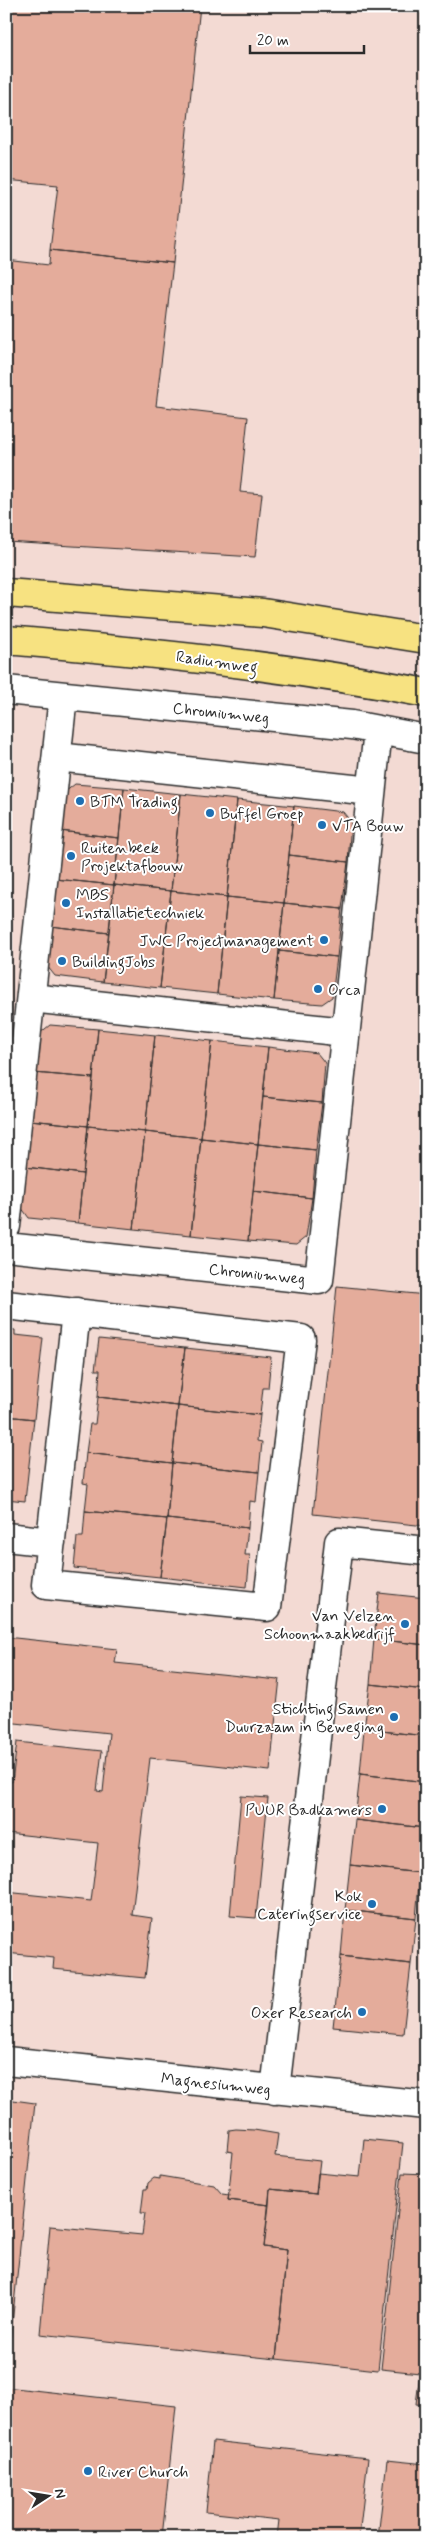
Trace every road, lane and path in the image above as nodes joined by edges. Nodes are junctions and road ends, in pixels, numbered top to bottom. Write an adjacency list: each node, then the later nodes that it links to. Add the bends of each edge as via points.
1 (6, 593): 2 (main road, via 263,613)
2 (426, 639)
3 (6, 640): 5 (main road, Radiumweg, via 179,655)
4 (6, 690): 6 (street, Chromiumweg)
5 (426, 693)
6 (63, 696): 7 (street, Chromiumweg); 9 (street)
7 (378, 730): 8 (street, Chromiumweg); 10 (street, Chromiumweg)
8 (426, 739)
9 (57, 757): 10 (street); 11 (street)
10 (371, 791): 12 (street, Chromiumweg)
11 (31, 998): 12 (street); 13 (street)
12 (345, 1032): 14 (street, Chromiumweg, via 319,1280)
13 (6, 1226)
14 (6, 1247)
15 (6, 1305): 16 (street)
16 (76, 1312): 18 (street); 18 (street, via 301,1339 267,1607 46,1586)
17 (6, 1537): 18 (street)
18 (51, 1542)
19 (426, 1551): 21 (street, via 339,1542)
20 (6, 2061): 21 (street, Magnesiumweg)
21 (275, 2090): 22 (street, Magnesiumweg)
22 (426, 2105)

